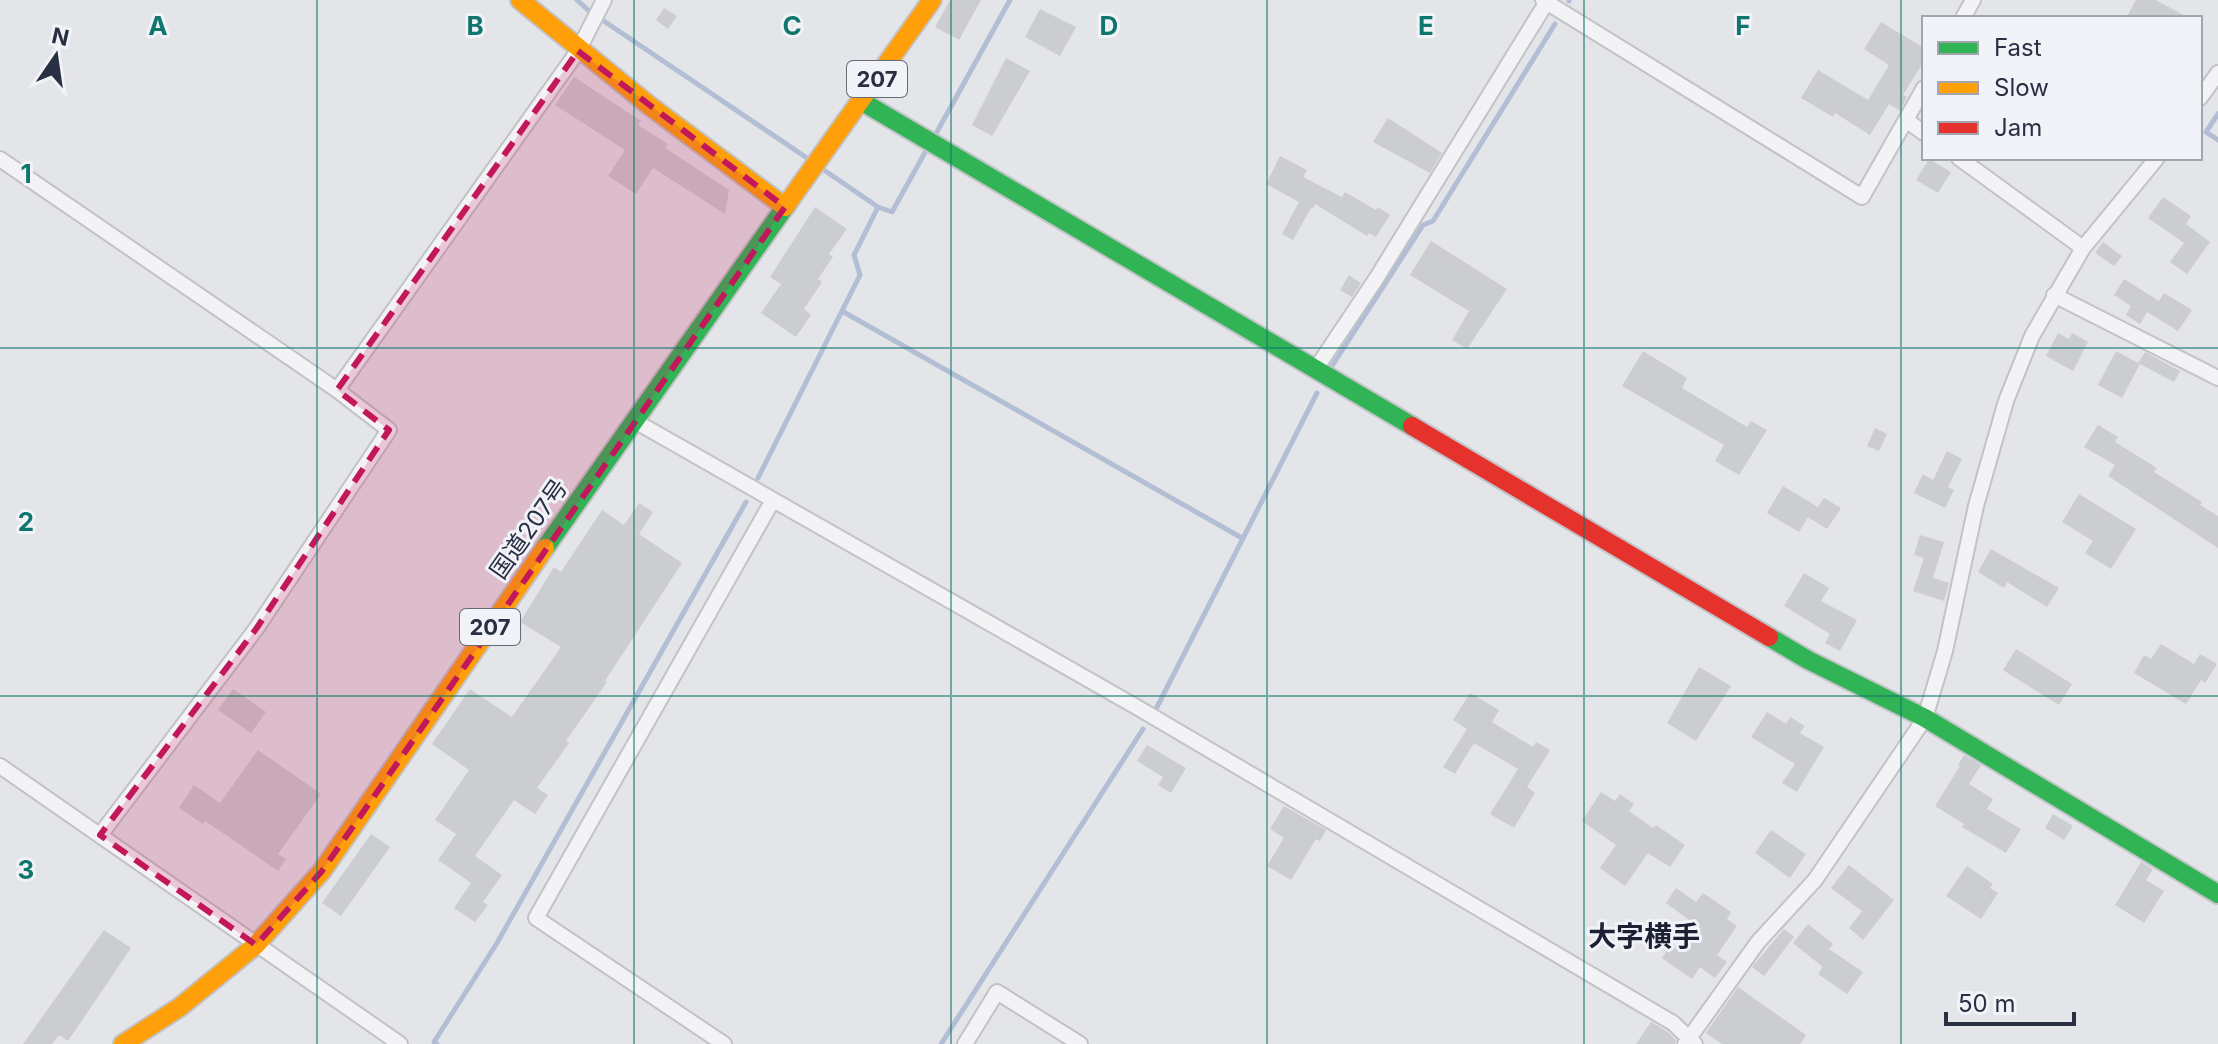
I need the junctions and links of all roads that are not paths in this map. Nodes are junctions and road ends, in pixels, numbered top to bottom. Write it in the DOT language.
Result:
graph roads {
  1 [pos="520,0"];
  2 [pos="932,0"];
  3 [pos="1546,1"];
  4 [pos="598,11"];
  5 [pos="578,51"];
  6 [pos="2218,73"];
  7 [pos="1922,92"];
  8 [pos="2202,95"];
  9 [pos="861,101"];
  10 [pos="1906,120"];
  11 [pos="1922,132"];
  12 [pos="0,159"];
  13 [pos="1962,160"];
  14 [pos="2155,160"];
  15 [pos="785,207"];
  16 [pos="2083,248"];
  17 [pos="2054,295"];
  18 [pos="1315,370"];
  19 [pos="2218,378"];
  20 [pos="337,390"];
  21 [pos="633,420"];
  22 [pos="773,500"];
  23 [pos="1925,718"];
  24 [pos="0,766"];
  25 [pos="100,835"];
  26 [pos="2218,894"];
  27 [pos="256,945"];
  28 [pos="1689,1042"];
  29 [pos="123,1044"];
  30 [pos="400,1044"];
  31 [pos="724,1044"];
  32 [pos="965,1044"];
  33 [pos="1080,1044"];
  1 -- 5 [label="main road"];
  2 -- 9 [label="main road, 国道207号 / 207"];
  3 -- 10 [label="street"];
  3 -- 18 [label="street"];
  4 -- 5 [label="street"];
  5 -- 15 [label="main road"];
  5 -- 20 [label="street"];
  6 -- 8 [label="street"];
  7 -- 10 [label="street"];
  9 -- 15 [label="main road, 国道207号 / 207"];
  9 -- 18 [label="main road"];
  10 -- 11 [label="street"];
  12 -- 20 [label="street"];
  13 -- 16 [label="street"];
  14 -- 16 [label="street"];
  15 -- 21 [label="main road, 国道207号 / 207"];
  16 -- 17 [label="street"];
  17 -- 19 [label="street"];
  17 -- 23 [label="street"];
  18 -- 23 [label="main road"];
  20 -- 25 [label="street"];
  21 -- 22 [label="street"];
  21 -- 27 [label="main road, 国道207号 / 207"];
  22 -- 28 [label="street"];
  22 -- 31 [label="street"];
  23 -- 26 [label="main road"];
  23 -- 28 [label="street"];
  24 -- 25 [label="street"];
  25 -- 27 [label="street"];
  27 -- 29 [label="main road, 国道207号 / 207"];
  27 -- 30 [label="street"];
  32 -- 33 [label="street"];
}
